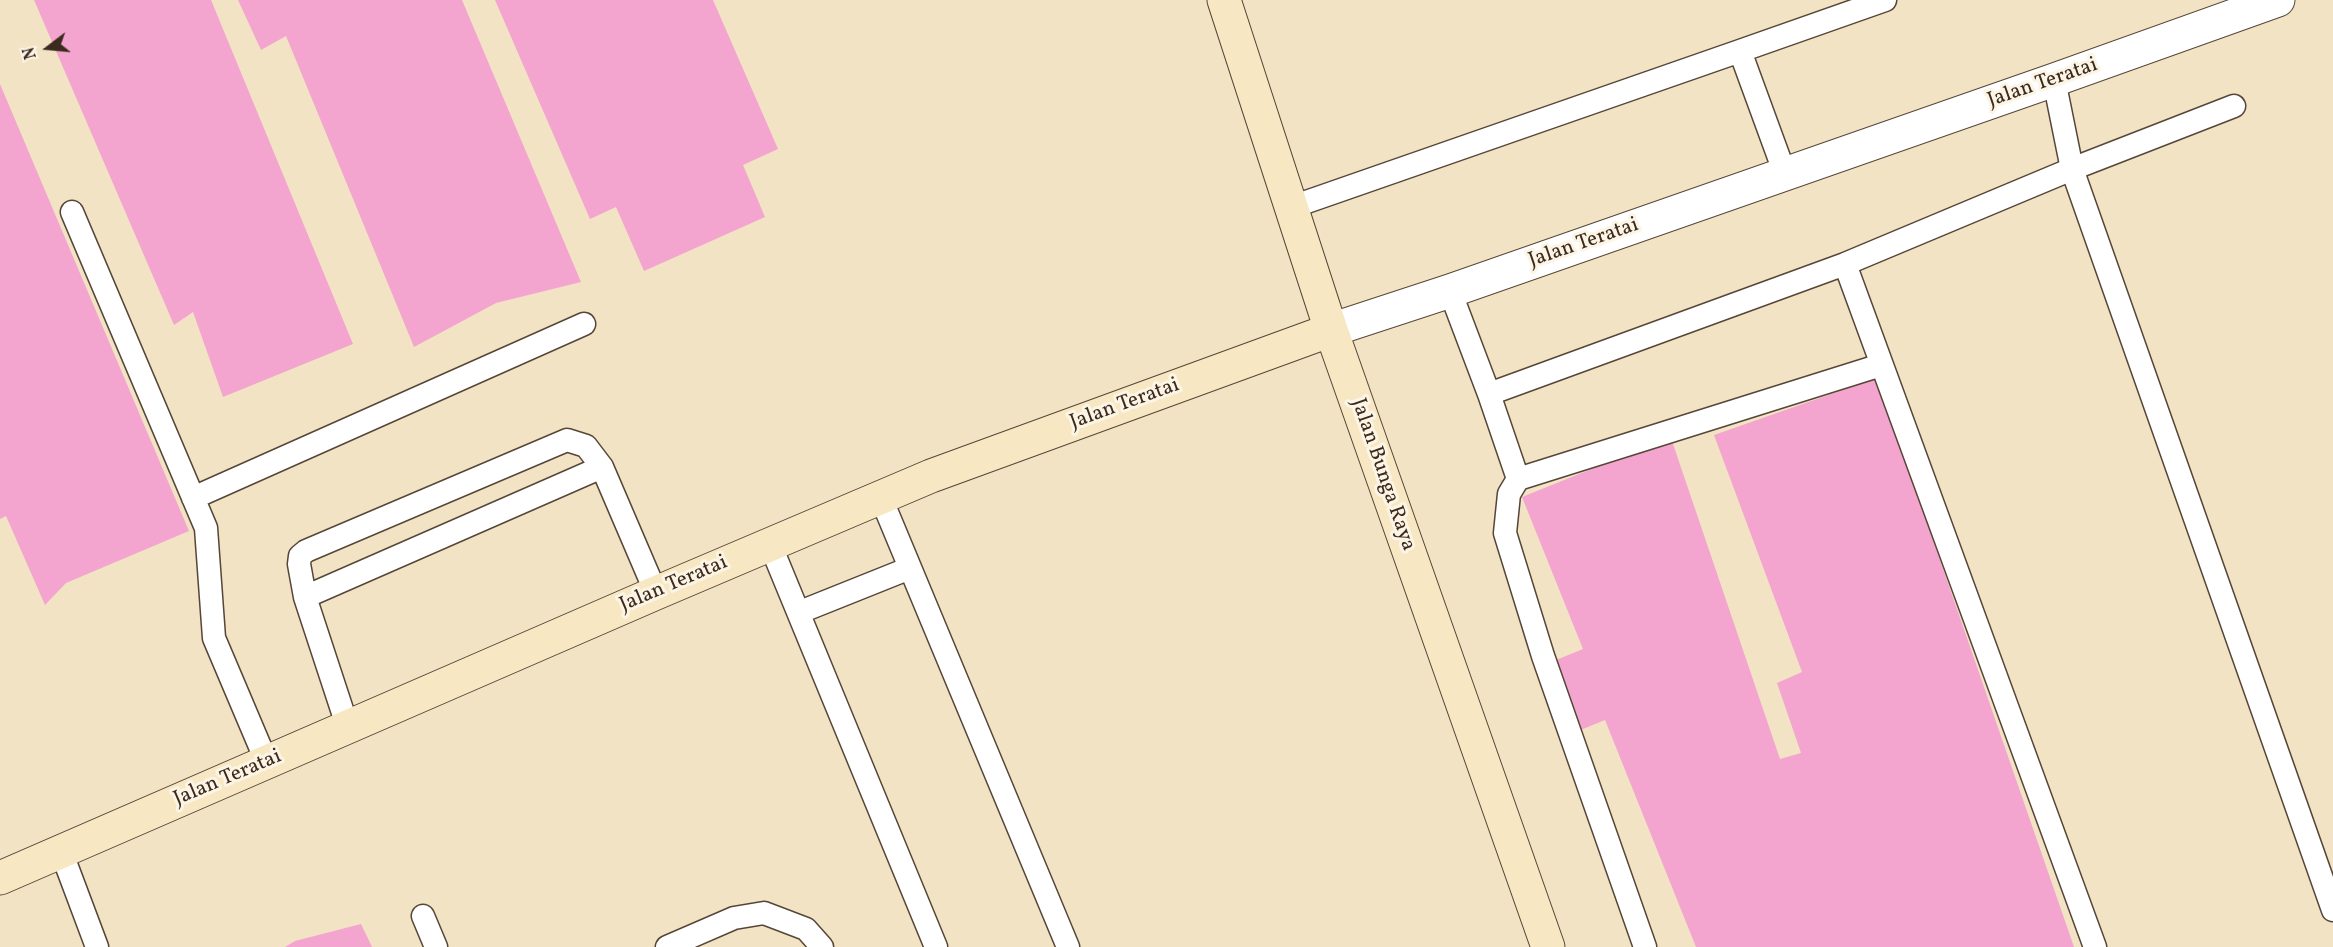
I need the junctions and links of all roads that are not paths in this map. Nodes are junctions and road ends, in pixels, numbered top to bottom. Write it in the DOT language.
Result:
graph roads {
  1 [pos="1224,0"];
  2 [pos="1885,0"];
  3 [pos="2278,0"];
  4 [pos="1740,51"];
  5 [pos="2054,80"];
  6 [pos="2234,106"];
  7 [pos="2072,168"];
  8 [pos="1785,174"];
  9 [pos="1292,207"];
  10 [pos="72,212"];
  11 [pos="1845,264"];
  12 [pos="1450,291"];
  13 [pos="584,324"];
  14 [pos="1331,330"];
  15 [pos="1881,365"];
  16 [pos="1489,394"];
  17 [pos="602,467"];
  18 [pos="1518,479"];
  19 [pos="193,498"];
  20 [pos="881,498"];
  21 [pos="771,544"];
  22 [pos="910,568"];
  23 [pos="656,593"];
  24 [pos="305,597"];
  25 [pos="800,612"];
  26 [pos="348,728"];
  27 [pos="267,762"];
  28 [pos="61,851"];
  29 [pos="0,878"];
  30 [pos="2333,910"];
  31 [pos="423,915"];
  32 [pos="97,947"];
  33 [pos="436,947"];
  34 [pos="667,947"];
  35 [pos="822,947"];
  36 [pos="936,947"];
  37 [pos="1068,947"];
  38 [pos="1548,947"];
  39 [pos="1645,947"];
  40 [pos="2096,947"];
  1 -- 9 [label="street, Jalan Bunga Raya"];
  2 -- 4 [label="lane"];
  3 -- 5 [label="street, Jalan Teratai"];
  4 -- 8 [label="lane"];
  4 -- 9 [label="lane"];
  5 -- 7 [label="lane"];
  5 -- 8 [label="street, Jalan Teratai"];
  6 -- 7 [label="lane"];
  7 -- 11 [label="lane"];
  7 -- 30 [label="lane"];
  8 -- 12 [label="street, Jalan Teratai"];
  9 -- 14 [label="street, Jalan Bunga Raya"];
  10 -- 19 [label="lane"];
  11 -- 15 [label="lane"];
  11 -- 16 [label="lane"];
  12 -- 14 [label="street, Jalan Teratai"];
  12 -- 16 [label="lane"];
  13 -- 19 [label="lane"];
  14 -- 20 [label="street, Jalan Teratai"];
  14 -- 38 [label="street, Jalan Bunga Raya"];
  15 -- 18 [label="lane"];
  15 -- 40 [label="lane"];
  16 -- 18 [label="lane"];
  17 -- 23 [label="lane"];
  17 -- 24 [label="lane"];
  17 -- 24 [label="lane"];
  18 -- 39 [label="lane"];
  19 -- 27 [label="lane"];
  20 -- 21 [label="street, Jalan Teratai"];
  20 -- 22 [label="lane"];
  21 -- 23 [label="street, Jalan Teratai"];
  21 -- 25 [label="lane"];
  22 -- 25 [label="lane"];
  22 -- 37 [label="lane"];
  23 -- 26 [label="street, Jalan Teratai"];
  24 -- 26 [label="lane"];
  25 -- 36 [label="lane"];
  26 -- 27 [label="street, Jalan Teratai"];
  27 -- 28 [label="street, Jalan Teratai"];
  28 -- 29 [label="street, Jalan Teratai"];
  28 -- 32 [label="lane"];
  31 -- 33 [label="lane"];
  34 -- 35 [label="lane"];
}
